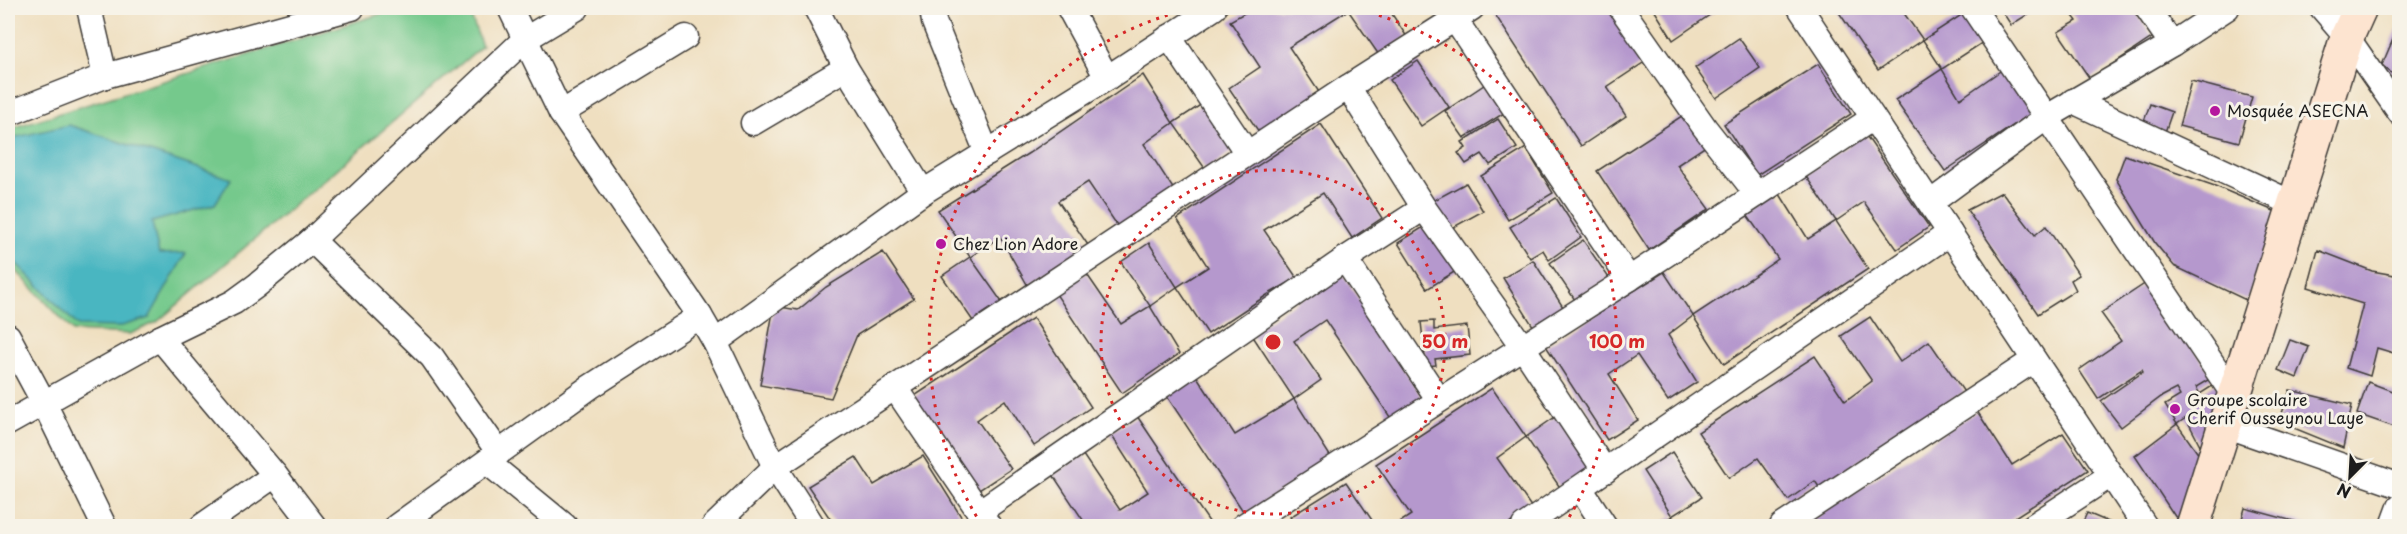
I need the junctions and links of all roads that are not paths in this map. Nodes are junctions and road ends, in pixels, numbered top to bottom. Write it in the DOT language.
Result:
graph roads {
  1 [pos="89,8"];
  2 [pos="352,8"];
  3 [pos="510,8"];
  4 [pos="577,8"];
  5 [pos="816,8"];
  6 [pos="932,8"];
  7 [pos="1069,8"];
  8 [pos="1214,8"];
  9 [pos="1621,8"];
  10 [pos="1800,8"];
  11 [pos="1973,8"];
  12 [pos="2147,8"];
  13 [pos="2227,8"];
  14 [pos="2322,8"];
  15 [pos="2360,8"];
  16 [pos="1463,13"];
  17 [pos="686,37"];
  18 [pos="1168,37"];
  19 [pos="2347,37"];
  20 [pos="524,40"];
  21 [pos="2172,44"];
  22 [pos="846,68"];
  23 [pos="105,76"];
  24 [pos="1107,78"];
  25 [pos="1348,87"];
  26 [pos="2073,102"];
  27 [pos="561,113"];
  28 [pos="2400,113"];
  29 [pos="8,114"];
  30 [pos="2047,117"];
  31 [pos="1873,118"];
  32 [pos="753,123"];
  33 [pos="987,153"];
  34 [pos="1247,153"];
  35 [pos="923,192"];
  36 [pos="1757,194"];
  37 [pos="1930,203"];
  38 [pos="2294,204"];
  39 [pos="1424,208"];
  40 [pos="1950,233"];
  41 [pos="312,240"];
  42 [pos="1345,259"];
  43 [pos="1629,279"];
  44 [pos="700,316"];
  45 [pos="8,336"];
  46 [pos="160,338"];
  47 [pos="715,342"];
  48 [pos="1522,346"];
  49 [pos="2034,360"];
  50 [pos="895,388"];
  51 [pos="1439,400"];
  52 [pos="44,403"];
  53 [pos="2230,411"];
  54 [pos="8,423"];
  55 [pos="493,457"];
  56 [pos="775,467"];
  57 [pos="1605,471"];
  58 [pos="275,475"];
  59 [pos="2111,475"];
  60 [pos="2400,486"];
  61 [pos="1580,488"];
  62 [pos="2400,507"];
  63 [pos="984,519"];
  64 [pos="104,526"];
  65 [pos="202,526"];
  66 [pos="314,526"];
  67 [pos="397,526"];
  68 [pos="565,526"];
  69 [pos="714,526"];
  70 [pos="813,526"];
  71 [pos="1243,526"];
  72 [pos="1524,526"];
  73 [pos="1605,526"];
  74 [pos="1782,526"];
  75 [pos="2033,526"];
  76 [pos="2145,526"];
  77 [pos="2193,526"];
  78 [pos="2393,526"];
  1 -- 23 [label="street"];
  2 -- 23 [label="street"];
  3 -- 20 [label="street"];
  4 -- 20 [label="street"];
  5 -- 22 [label="street"];
  6 -- 33 [label="street"];
  7 -- 24 [label="street"];
  8 -- 18 [label="street"];
  9 -- 36 [label="street"];
  10 -- 31 [label="street"];
  11 -- 30 [label="street"];
  12 -- 21 [label="street"];
  13 -- 21 [label="street"];
  14 -- 19 [label="street"];
  15 -- 19 [label="main road"];
  16 -- 25 [label="street"];
  16 -- 43 [label="street"];
  17 -- 27 [label="street"];
  18 -- 24 [label="street"];
  18 -- 34 [label="street"];
  19 -- 28 [label="street"];
  19 -- 38 [label="main road"];
  20 -- 27 [label="street"];
  20 -- 41 [label="street"];
  21 -- 26 [label="street"];
  22 -- 32 [label="street"];
  22 -- 35 [label="street"];
  23 -- 29 [label="street"];
  24 -- 33 [label="street"];
  25 -- 34 [label="street"];
  25 -- 39 [label="street"];
  26 -- 30 [label="street"];
  26 -- 38 [label="street"];
  27 -- 44 [label="street"];
  30 -- 37 [label="street"];
  30 -- 53 [label="street"];
  31 -- 36 [label="street"];
  31 -- 37 [label="street"];
  33 -- 35 [label="street"];
  34 -- 50 [label="street"];
  35 -- 47 [label="street"];
  36 -- 43 [label="street"];
  37 -- 40 [label="street"];
  38 -- 53 [label="main road"];
  39 -- 42 [label="street"];
  39 -- 48 [label="street"];
  40 -- 49 [label="street"];
  40 -- 57 [label="street"];
  41 -- 46 [label="street"];
  41 -- 55 [label="street"];
  42 -- 51 [label="street"];
  42 -- 63 [label="street"];
  43 -- 48 [label="street"];
  44 -- 47 [label="street"];
  44 -- 55 [label="street"];
  45 -- 52 [label="street"];
  46 -- 52 [label="street"];
  46 -- 58 [label="street"];
  47 -- 56 [label="street"];
  48 -- 51 [label="street"];
  48 -- 57 [label="street"];
  49 -- 59 [label="street"];
  49 -- 74 [label="street"];
  50 -- 56 [label="street"];
  50 -- 63 [label="street"];
  51 -- 71 [label="street"];
  52 -- 54 [label="street"];
  52 -- 64 [label="street"];
  53 -- 60 [label="street"];
  53 -- 77 [label="main road"];
  55 -- 67 [label="street"];
  55 -- 68 [label="street"];
  56 -- 69 [label="street"];
  56 -- 70 [label="street"];
  57 -- 61 [label="street"];
  58 -- 65 [label="street"];
  58 -- 66 [label="street"];
  59 -- 75 [label="street"];
  59 -- 76 [label="street"];
  61 -- 72 [label="street"];
  61 -- 73 [label="street"];
  62 -- 78 [label="street"];
}
